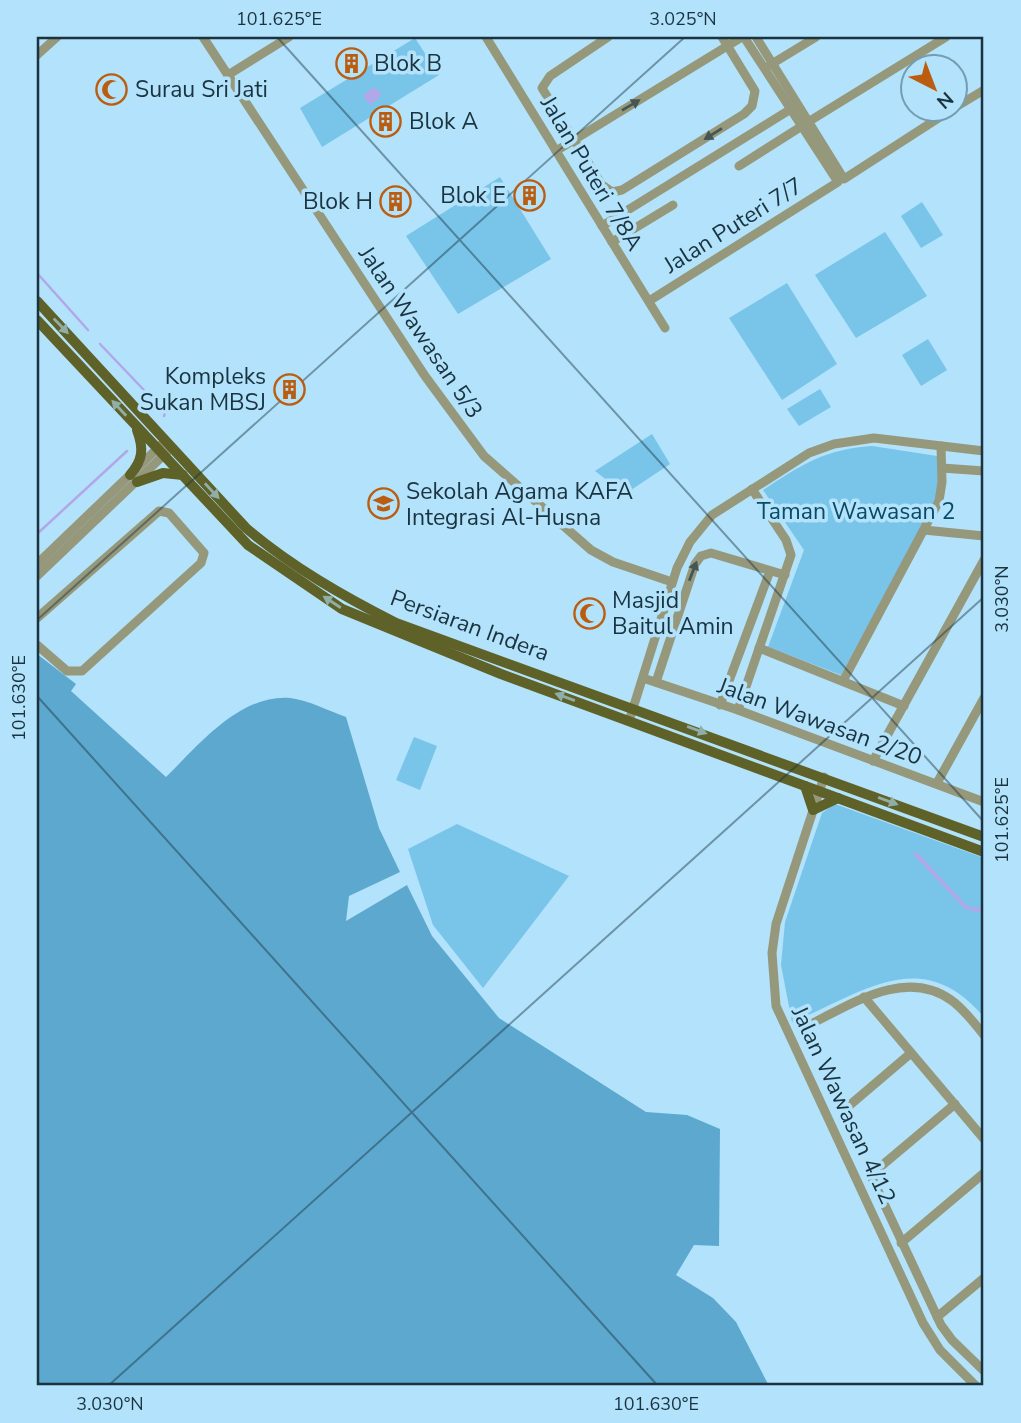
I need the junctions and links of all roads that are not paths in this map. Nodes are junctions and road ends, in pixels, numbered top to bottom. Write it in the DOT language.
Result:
graph roads {
  1 [pos="57,37"];
  2 [pos="203,37"];
  3 [pos="289,37"];
  4 [pos="486,37"];
  5 [pos="608,37"];
  6 [pos="722,37"];
  7 [pos="743,37"];
  8 [pos="756,37"];
  9 [pos="816,37"];
  10 [pos="946,37"];
  11 [pos="727,46"];
  12 [pos="37,55"];
  13 [pos="769,66"];
  14 [pos="228,75"];
  15 [pos="984,90"];
  16 [pos="968,100"];
  17 [pos="792,110"];
  18 [pos="932,122"];
  19 [pos="806,124"];
  20 [pos="573,141"];
  21 [pos="556,151"];
  22 [pos="739,166"];
  23 [pos="841,180"];
  24 [pos="673,205"];
  25 [pos="602,226"];
  26 [pos="612,242"];
  27 [pos="37,301"];
  28 [pos="649,302"];
  29 [pos="37,320"];
  30 [pos="665,328"];
  31 [pos="136,427"];
  32 [pos="941,446"];
  33 [pos="165,448"];
  34 [pos="984,451"];
  35 [pos="942,468"];
  36 [pos="984,471"];
  37 [pos="183,475"];
  38 [pos="134,478"];
  39 [pos="752,489"];
  40 [pos="924,530"];
  41 [pos="984,536"];
  42 [pos="984,560"];
  43 [pos="37,564"];
  44 [pos="770,571"];
  45 [pos="785,575"];
  46 [pos="37,576"];
  47 [pos="672,582"];
  48 [pos="37,618"];
  49 [pos="37,645"];
  50 [pos="759,648"];
  51 [pos="643,678"];
  52 [pos="844,681"];
  53 [pos="656,682"];
  54 [pos="984,698"];
  55 [pos="720,705"];
  56 [pos="904,706"];
  57 [pos="633,707"];
  58 [pos="738,710"];
  59 [pos="629,721"];
  60 [pos="873,761"];
  61 [pos="824,777"];
  62 [pos="937,783"];
  63 [pos="806,786"];
  64 [pos="819,791"];
  65 [pos="838,798"];
  66 [pos="984,802"];
  67 [pos="813,810"];
  68 [pos="984,837"];
  69 [pos="984,852"];
  70 [pos="864,997"];
  71 [pos="813,1023"];
  72 [pos="984,1035"];
  73 [pos="911,1053"];
  74 [pos="955,1104"];
  75 [pos="844,1110"];
  76 [pos="984,1139"];
  77 [pos="984,1173"];
  78 [pos="901,1243"];
  79 [pos="984,1278"];
  80 [pos="937,1317"];
  81 [pos="984,1371"];
  82 [pos="976,1386"];
  1 -- 12 [label="street"];
  2 -- 14 [label="street, Jalan Wawasan 5/3"];
  3 -- 14 [label="street"];
  4 -- 21 [label="street, Jalan Puteri 7/8A"];
  5 -- 20 [label="street"];
  6 -- 11 [label="street"];
  7 -- 11 [label="street"];
  7 -- 13 [label="street"];
  8 -- 13 [label="street"];
  9 -- 13 [label="street"];
  10 -- 19 [label="street"];
  20 -- 11 [label="street, one-way"];
  11 -- 20 [label="street, one-way"];
  13 -- 17 [label="street"];
  13 -- 19 [label="street"];
  14 -- 47 [label="street, Jalan Wawasan 5/3"];
  15 -- 16 [label="street, Jalan Puteri 7/7"];
  17 -- 19 [label="street"];
  17 -- 25 [label="street"];
  18 -- 23 [label="street, Jalan Puteri 7/7"];
  19 -- 22 [label="street"];
  19 -- 23 [label="street"];
  20 -- 21 [label="street"];
  21 -- 25 [label="street, Jalan Puteri 7/8A"];
  23 -- 28 [label="street, Jalan Puteri 7/7"];
  24 -- 26 [label="street"];
  25 -- 26 [label="street, Jalan Puteri 7/8A"];
  26 -- 28 [label="street, Jalan Puteri 7/8A"];
  27 -- 33 [label="main road, Persiaran Indera, one-way"];
  28 -- 30 [label="street, Jalan Puteri 7/8A"];
  31 -- 29 [label="main road, Persiaran Indera, one-way"];
  31 -- 33 [label="main road, Persiaran Indera"];
  31 -- 38 [label="main road"];
  32 -- 34 [label="street"];
  32 -- 35 [label="street"];
  32 -- 39 [label="street"];
  33 -- 37 [label="main road, Persiaran Indera"];
  33 -- 38 [label="street"];
  33 -- 57 [label="main road, Persiaran Indera, one-way"];
  35 -- 36 [label="street"];
  35 -- 40 [label="street"];
  37 -- 38 [label="main road"];
  59 -- 37 [label="main road, Persiaran Indera, one-way"];
  38 -- 43 [label="street"];
  38 -- 46 [label="street"];
  39 -- 45 [label="street"];
  39 -- 47 [label="street"];
  40 -- 41 [label="street"];
  40 -- 52 [label="street"];
  42 -- 56 [label="street"];
  44 -- 45 [label="street"];
  53 -- 44 [label="street, one-way"];
  44 -- 55 [label="street"];
  45 -- 50 [label="street"];
  47 -- 51 [label="street"];
  48 -- 49 [label="street"];
  50 -- 52 [label="street"];
  50 -- 58 [label="street"];
  51 -- 53 [label="street, Jalan Wawasan 2/20"];
  51 -- 57 [label="street"];
  52 -- 56 [label="street"];
  53 -- 55 [label="street, Jalan Wawasan 2/20"];
  54 -- 62 [label="street"];
  55 -- 58 [label="street, Jalan Wawasan 2/20"];
  56 -- 60 [label="street"];
  57 -- 59 [label="street"];
  57 -- 61 [label="main road, Persiaran Indera, one-way"];
  58 -- 60 [label="street, Jalan Wawasan 2/20"];
  59 -- 63 [label="main road, Persiaran Indera"];
  60 -- 62 [label="street, Jalan Wawasan 2/20"];
  61 -- 64 [label="street, Jalan Wawasan 4/12"];
  61 -- 68 [label="main road, Persiaran Indera, one-way"];
  62 -- 66 [label="street, Jalan Wawasan 2/20"];
  63 -- 64 [label="main road, Persiaran Indera"];
  63 -- 67 [label="main road"];
  64 -- 65 [label="main road, Persiaran Indera"];
  64 -- 67 [label="street, Jalan Wawasan 4/12"];
  65 -- 67 [label="main road"];
  65 -- 69 [label="main road, Persiaran Indera"];
  67 -- 82 [label="street, Jalan Wawasan 4/12"];
  70 -- 71 [label="street"];
  70 -- 72 [label="street"];
  70 -- 73 [label="street"];
  73 -- 74 [label="street"];
  73 -- 75 [label="street"];
  74 -- 76 [label="street"];
  74 -- 78 [label="street"];
  77 -- 78 [label="street"];
  78 -- 80 [label="street"];
  79 -- 80 [label="street"];
  80 -- 81 [label="street"];
}
